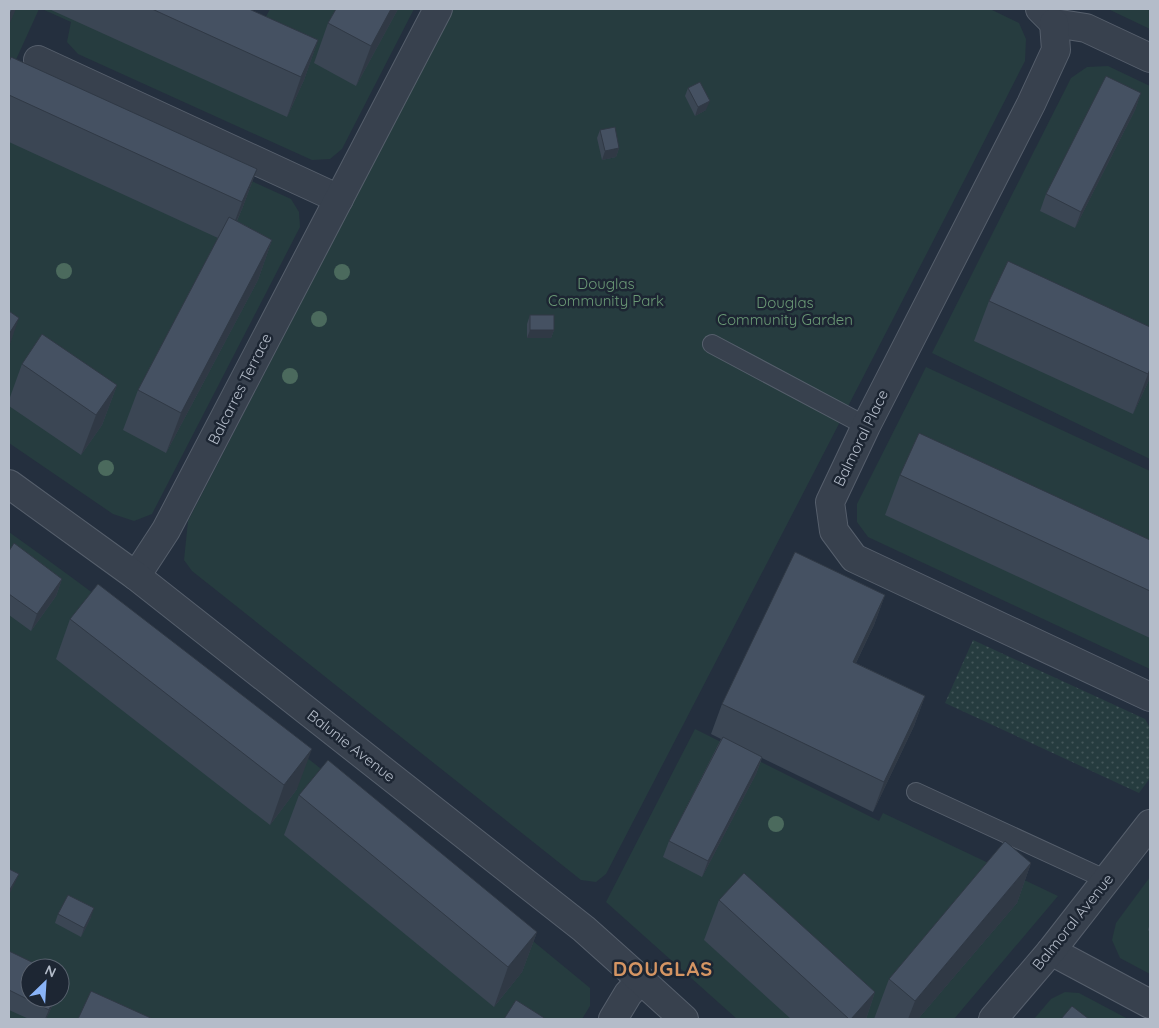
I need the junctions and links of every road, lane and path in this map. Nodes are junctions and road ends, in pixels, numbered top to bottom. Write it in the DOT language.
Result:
graph roads {
  1 [pos="438,9"];
  2 [pos="1047,16"];
  3 [pos="1150,58"];
  4 [pos="38,60"];
  5 [pos="339,198"];
  6 [pos="712,344"];
  7 [pos="866,426"];
  8 [pos="9,484"];
  9 [pos="136,576"];
  10 [pos="1150,697"];
  11 [pos="916,792"];
  12 [pos="1150,824"];
  13 [pos="1107,880"];
  14 [pos="1051,951"];
  15 [pos="641,980"];
  16 [pos="1150,1004"];
  17 [pos="613,1019"];
  18 [pos="684,1019"];
  19 [pos="993,1019"];
  1 -- 5 [label="street, Balcarres Terrace"];
  2 -- 3 [label="street"];
  2 -- 7 [label="street, Balmoral Place"];
  4 -- 5 [label="street"];
  5 -- 9 [label="street, Balcarres Terrace"];
  6 -- 7 [label="lane"];
  7 -- 10 [label="street, Balmoral Place"];
  8 -- 9 [label="street, Balunie Avenue"];
  9 -- 15 [label="street, Balunie Avenue"];
  11 -- 13 [label="lane"];
  12 -- 13 [label="street, Balmoral Avenue"];
  13 -- 14 [label="street, Balmoral Avenue"];
  14 -- 16 [label="street"];
  14 -- 19 [label="street, Balmoral Avenue"];
  15 -- 17 [label="street"];
  15 -- 18 [label="street, Balunie Avenue"];
}
